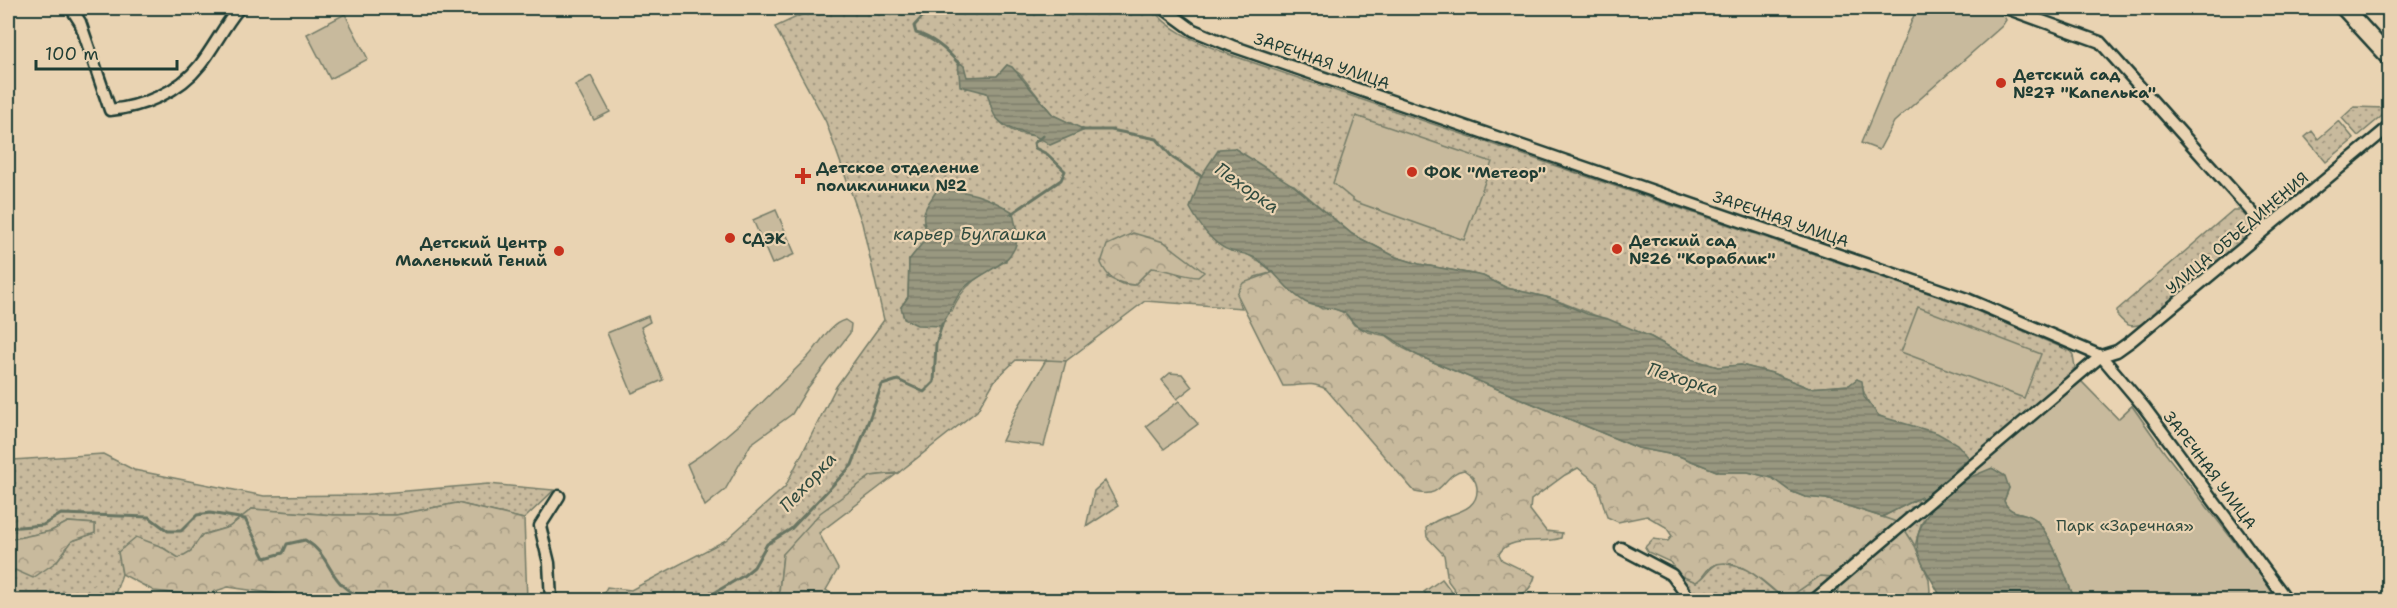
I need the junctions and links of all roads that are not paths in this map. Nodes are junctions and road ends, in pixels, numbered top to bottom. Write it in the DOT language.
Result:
graph roads {
  1 [pos="71,8"];
  2 [pos="239,8"];
  3 [pos="1163,8"];
  4 [pos="2006,8"];
  5 [pos="2344,8"];
  6 [pos="2390,58"];
  7 [pos="2390,126"];
  8 [pos="2266,228"];
  9 [pos="2101,356"];
  10 [pos="559,496"];
  11 [pos="1621,548"];
  12 [pos="551,596"];
  13 [pos="1690,600"];
  14 [pos="1814,600"];
  15 [pos="2287,600"];
  1 -- 2 [label="street"];
  3 -- 9 [label="street, ЗАРЕЧНАЯ УЛИЦА"];
  4 -- 8 [label="street"];
  5 -- 6 [label="main road"];
  7 -- 8 [label="street, УЛИЦА ОБЪЕДИНЕНИЯ"];
  8 -- 9 [label="street, УЛИЦА ОБЪЕДИНЕНИЯ"];
  9 -- 14 [label="street, УЛИЦА ОБЪЕДИНЕНИЯ"];
  9 -- 15 [label="street, ЗАРЕЧНАЯ УЛИЦА"];
  10 -- 12 [label="street"];
  11 -- 13 [label="street"];
}
